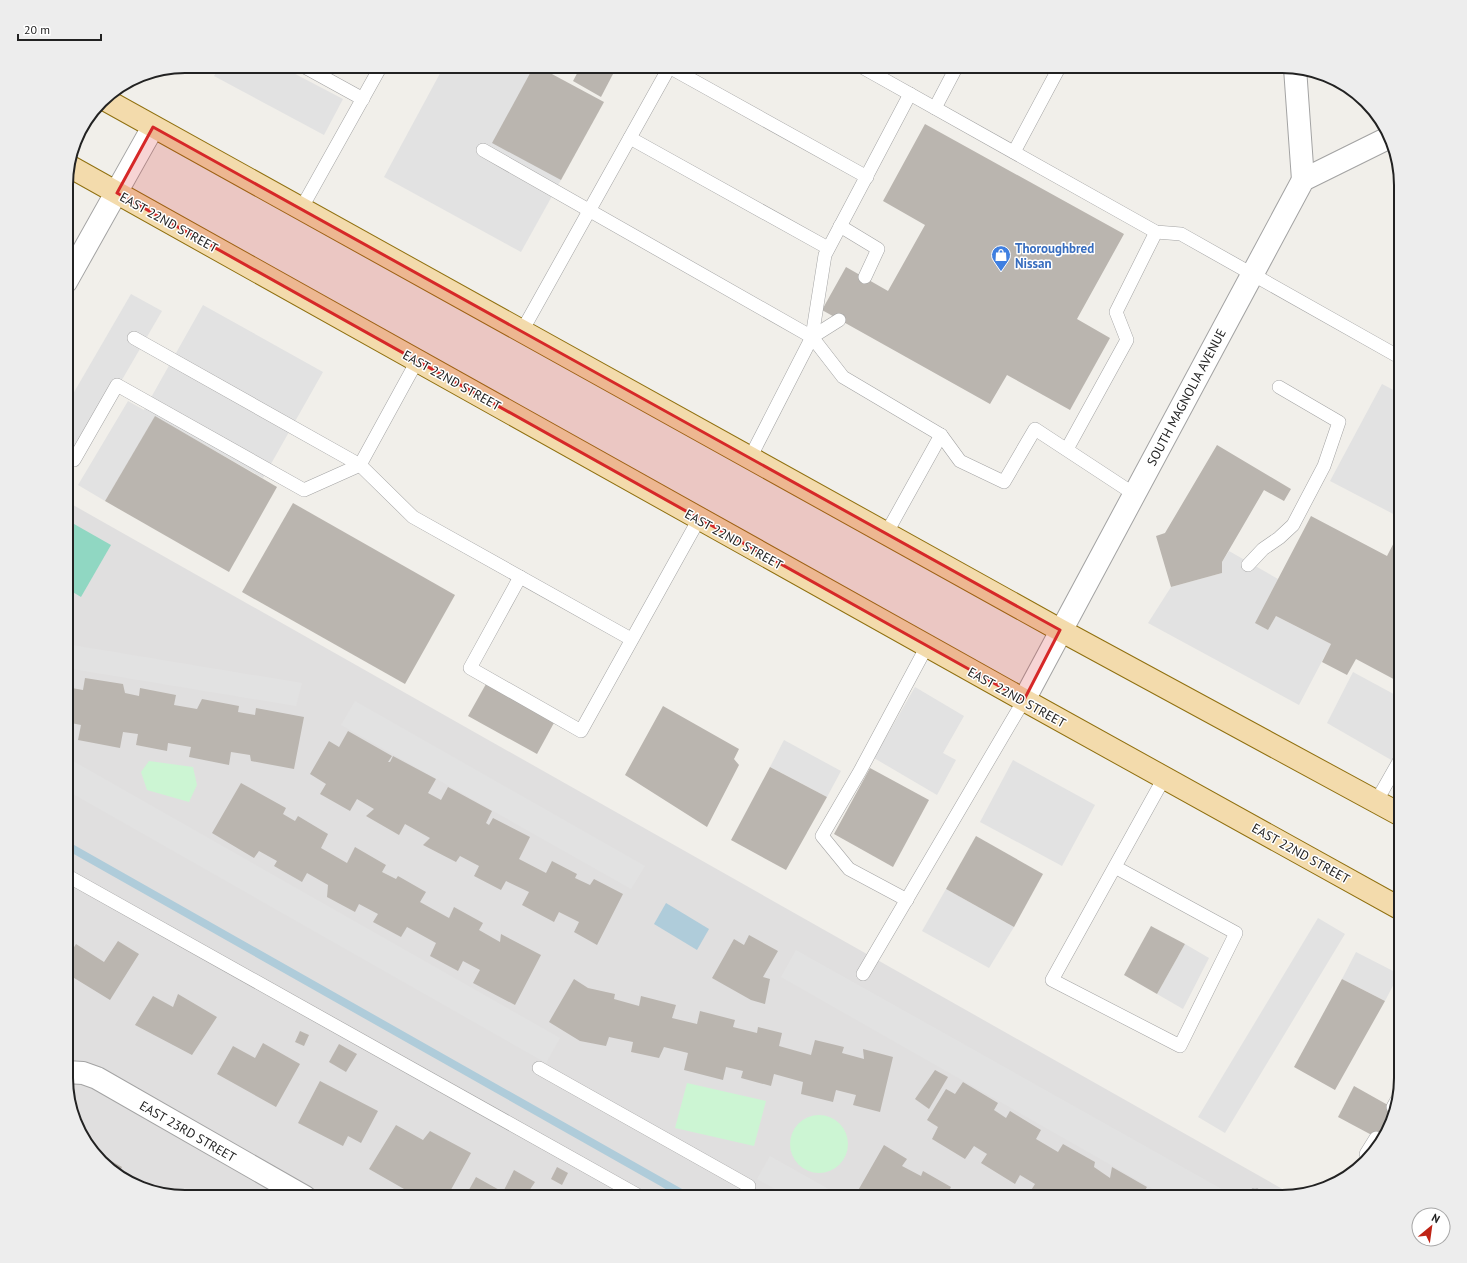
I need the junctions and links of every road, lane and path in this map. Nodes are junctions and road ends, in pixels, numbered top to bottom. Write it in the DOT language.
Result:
graph roads {
  1 [pos="316,73"];
  2 [pos="377,73"];
  3 [pos="666,73"];
  4 [pos="682,73"];
  5 [pos="872,73"];
  6 [pos="953,73"];
  7 [pos="1056,73"];
  8 [pos="1295,74"];
  9 [pos="910,94"];
  10 [pos="363,99"];
  11 [pos="110,102"];
  12 [pos="935,108"];
  13 [pos="153,127"];
  14 [pos="630,138"];
  15 [pos="1384,140"];
  16 [pos="483,150"];
  17 [pos="1014,152"];
  18 [pos="74,169"];
  19 [pos="867,177"];
  20 [pos="1303,180"];
  21 [pos="117,193"];
  22 [pos="301,209"];
  23 [pos="590,210"];
  24 [pos="840,226"];
  25 [pos="1156,232"];
  26 [pos="828,248"];
  27 [pos="73,270"];
  28 [pos="1252,273"];
  29 [pos="865,278"];
  30 [pos="839,320"];
  31 [pos="522,331"];
  32 [pos="812,337"];
  33 [pos="134,338"];
  34 [pos="1394,354"];
  35 [pos="417,361"];
  36 [pos="1279,387"];
  37 [pos="941,435"];
  38 [pos="1067,449"];
  39 [pos="750,458"];
  40 [pos="73,460"];
  41 [pos="360,465"];
  42 [pos="1134,494"];
  43 [pos="699,519"];
  44 [pos="886,534"];
  45 [pos="1248,565"];
  46 [pos="520,578"];
  47 [pos="1060,630"];
  48 [pos="631,639"];
  49 [pos="927,646"];
  50 [pos="1024,700"];
  51 [pos="1394,770"];
  52 [pos="1164,778"];
  53 [pos="1376,802"];
  54 [pos="1394,811"];
  55 [pos="1115,867"];
  56 [pos="73,879"];
  57 [pos="907,900"];
  58 [pos="1394,905"];
  59 [pos="863,974"];
  60 [pos="540,1068"];
  61 [pos="73,1072"];
  62 [pos="1376,1138"];
  63 [pos="1371,1146"];
  64 [pos="749,1186"];
  65 [pos="293,1190"];
  66 [pos="628,1190"];
  1 -- 10 [label="lane"];
  2 -- 10 [label="lane"];
  3 -- 14 [label="lane"];
  4 -- 19 [label="lane"];
  5 -- 9 [label="lane"];
  6 -- 12 [label="lane"];
  7 -- 17 [label="lane"];
  8 -- 20 [label="street"];
  9 -- 12 [label="lane"];
  9 -- 19 [label="lane"];
  10 -- 22 [label="lane"];
  11 -- 13 [label="main road"];
  12 -- 17 [label="lane"];
  13 -- 21 [label="street"];
  13 -- 22 [label="main road"];
  14 -- 23 [label="lane"];
  14 -- 26 [label="lane"];
  15 -- 20 [label="street"];
  16 -- 23 [label="lane"];
  17 -- 25 [label="lane"];
  18 -- 21 [label="main road, EAST 22ND STREET"];
  19 -- 24 [label="lane"];
  20 -- 28 [label="street, SOUTH MAGNOLIA AVENUE"];
  21 -- 27 [label="street"];
  21 -- 35 [label="main road, EAST 22ND STREET"];
  22 -- 31 [label="main road"];
  23 -- 31 [label="lane"];
  23 -- 32 [label="lane"];
  24 -- 26 [label="lane"];
  24 -- 29 [label="lane"];
  25 -- 28 [label="lane"];
  25 -- 38 [label="lane"];
  26 -- 32 [label="lane"];
  28 -- 34 [label="lane"];
  28 -- 42 [label="street, SOUTH MAGNOLIA AVENUE"];
  30 -- 32 [label="lane"];
  31 -- 39 [label="main road"];
  32 -- 37 [label="lane"];
  32 -- 39 [label="lane"];
  33 -- 41 [label="lane"];
  35 -- 41 [label="lane"];
  35 -- 43 [label="main road, EAST 22ND STREET"];
  36 -- 45 [label="lane"];
  37 -- 38 [label="lane"];
  37 -- 44 [label="lane"];
  38 -- 42 [label="lane"];
  39 -- 44 [label="main road"];
  40 -- 41 [label="lane"];
  41 -- 46 [label="lane"];
  42 -- 47 [label="street, SOUTH MAGNOLIA AVENUE"];
  43 -- 48 [label="lane"];
  43 -- 49 [label="main road, EAST 22ND STREET"];
  44 -- 47 [label="main road"];
  46 -- 48 [label="lane"];
  46 -- 48 [label="lane"];
  47 -- 50 [label="street, SOUTH MAGNOLIA AVENUE"];
  47 -- 53 [label="main road"];
  49 -- 50 [label="main road, EAST 22ND STREET"];
  49 -- 57 [label="lane"];
  50 -- 52 [label="main road, EAST 22ND STREET"];
  50 -- 57 [label="lane"];
  51 -- 53 [label="lane"];
  52 -- 55 [label="lane"];
  52 -- 58 [label="main road, EAST 22ND STREET"];
  53 -- 54 [label="main road"];
  55 -- 55 [label="lane"];
  56 -- 66 [label="lane"];
  57 -- 59 [label="lane"];
  60 -- 64 [label="lane"];
  61 -- 65 [label="street, EAST 23RD STREET"];
  62 -- 63 [label="lane"];
}
